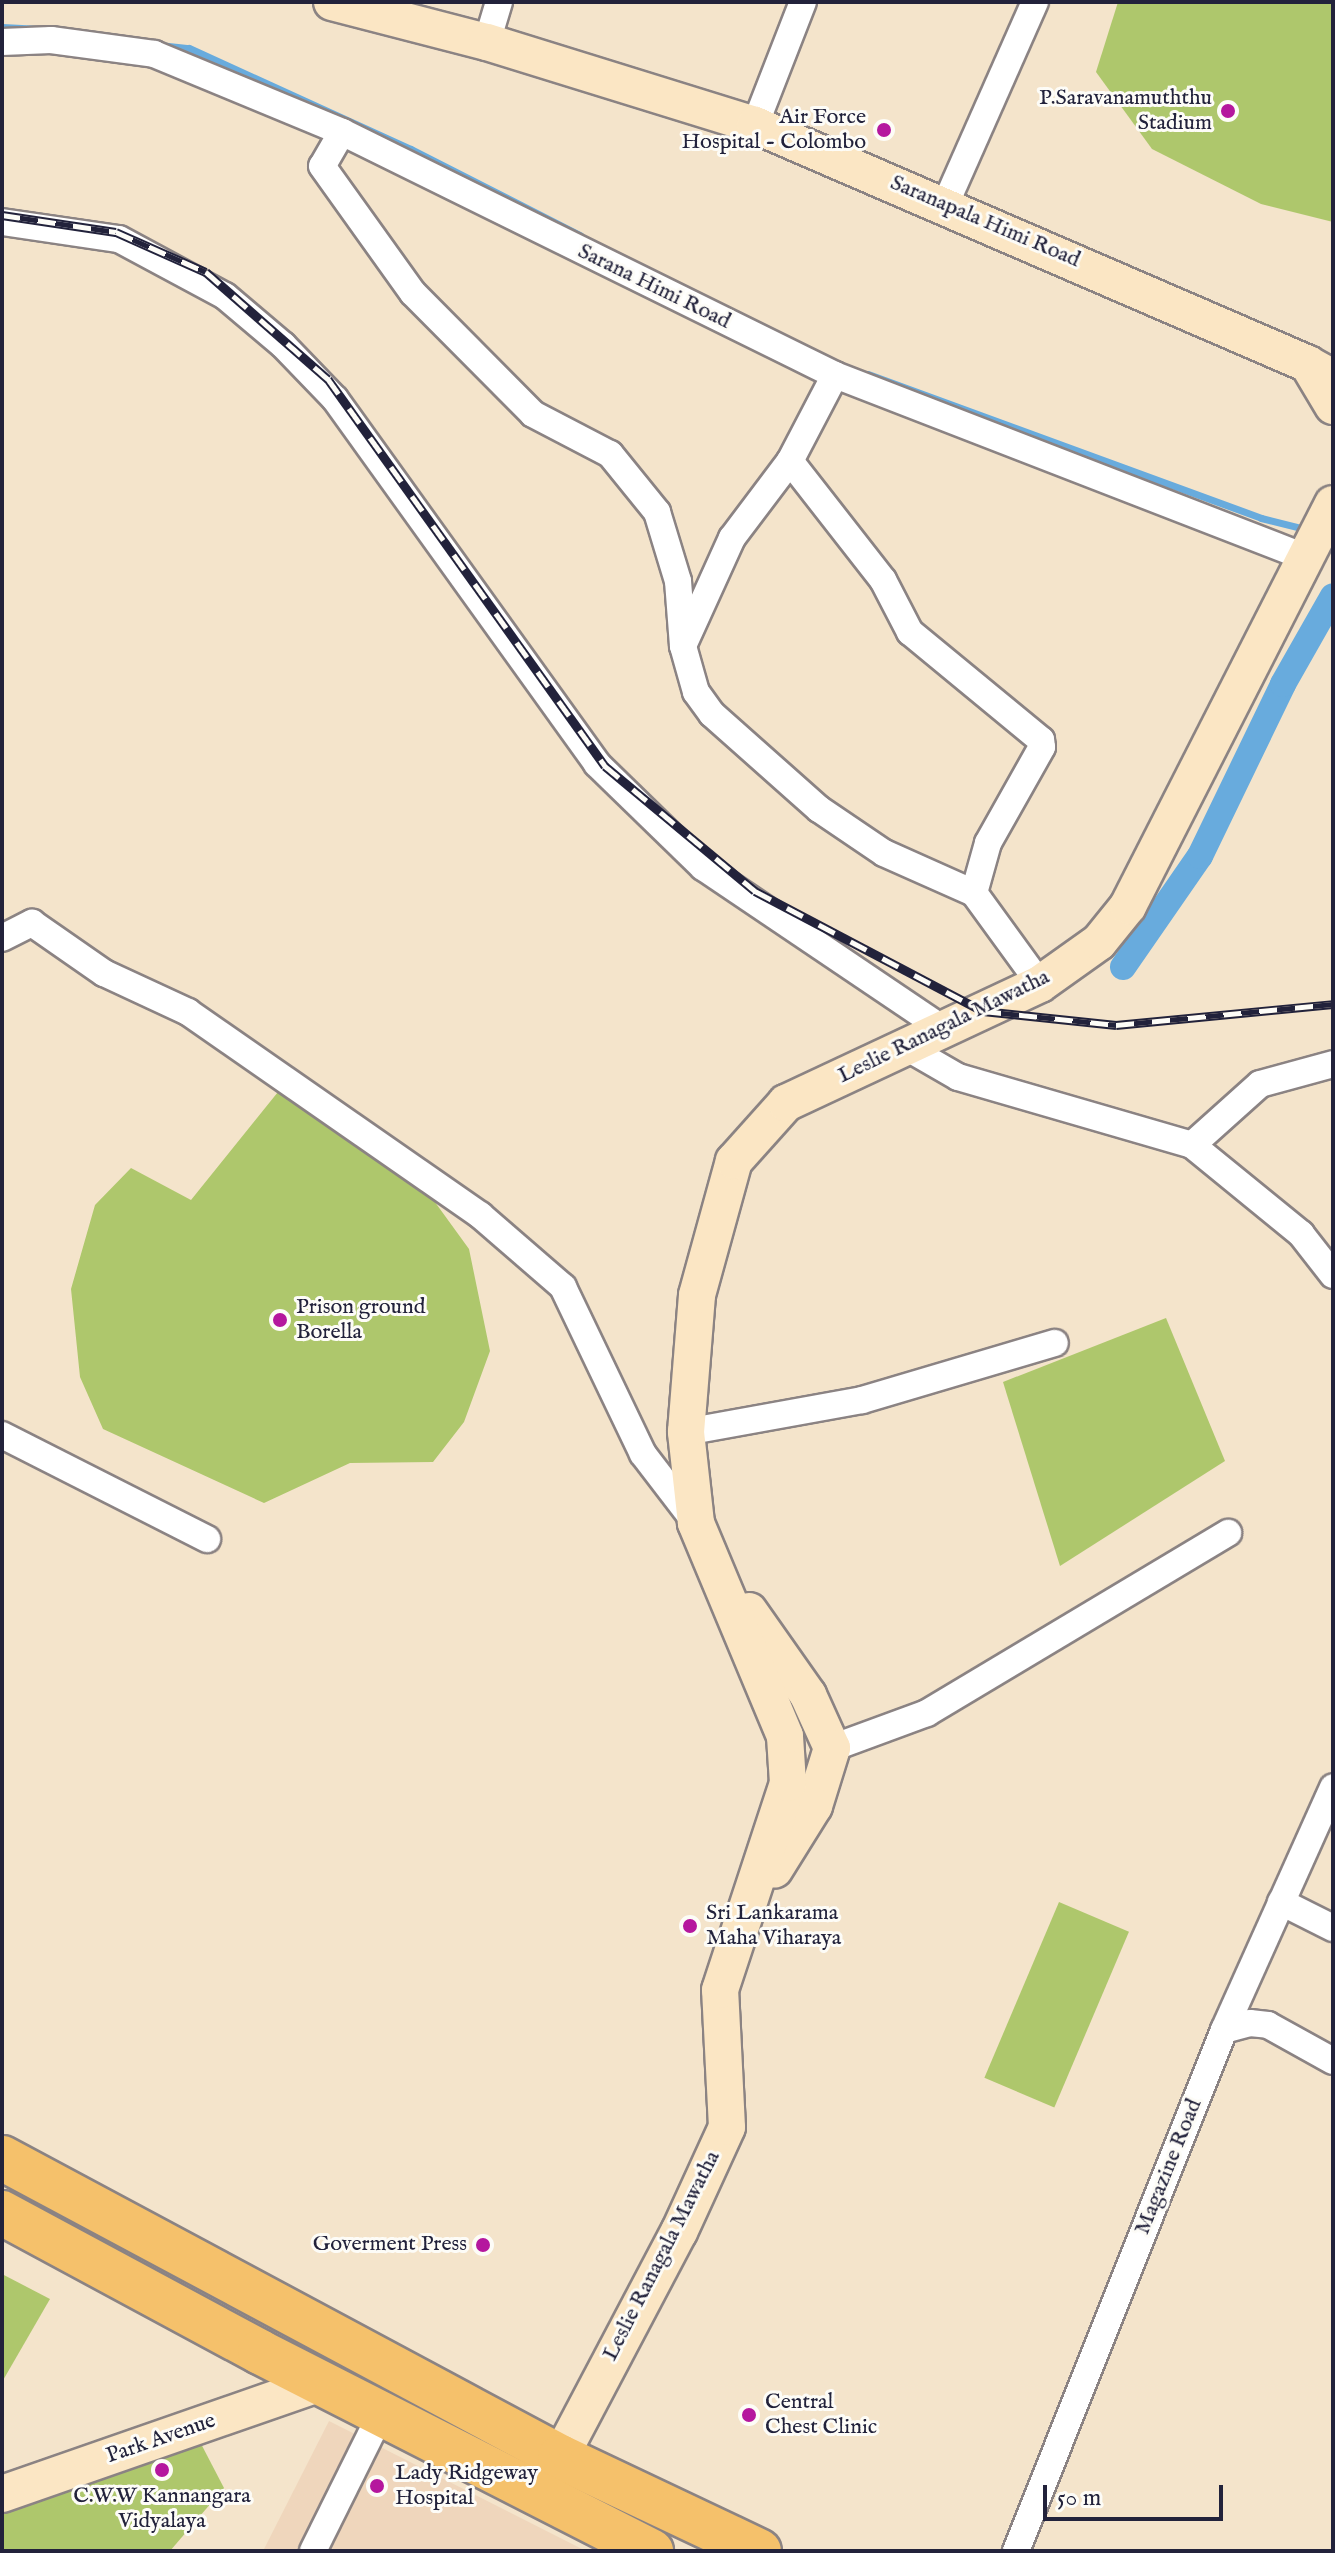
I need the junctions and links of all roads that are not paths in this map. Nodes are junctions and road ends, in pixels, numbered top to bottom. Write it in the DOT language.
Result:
graph roads {
  1 [pos="332,2"];
  2 [pos="499,2"];
  3 [pos="1035,2"];
  4 [pos="794,4"];
  5 [pos="2,42"];
  6 [pos="487,42"];
  7 [pos="755,125"];
  8 [pos="342,132"];
  9 [pos="945,205"];
  10 [pos="2,222"];
  11 [pos="1321,371"];
  12 [pos="835,375"];
  13 [pos="1333,406"];
  14 [pos="790,461"];
  15 [pos="1318,532"];
  16 [pos="683,646"];
  17 [pos="974,893"];
  18 [pos="2,938"];
  19 [pos="1040,984"];
  20 [pos="943,1029"];
  21 [pos="906,1047"];
  22 [pos="1333,1064"];
  23 [pos="1192,1145"];
  24 [pos="1333,1275"];
  25 [pos="1055,1343"];
  26 [pos="686,1432"];
  27 [pos="2,1435"];
  28 [pos="696,1523"];
  29 [pos="1228,1533"];
  30 [pos="207,1539"];
  31 [pos="716,1572"];
  32 [pos="832,1748"];
  33 [pos="1333,1787"];
  34 [pos="1281,1902"];
  35 [pos="748,1912"];
  36 [pos="1333,1928"];
  37 [pos="1224,2030"];
  38 [pos="1333,2061"];
  39 [pos="2,2158"];
  40 [pos="2,2213"];
  41 [pos="320,2383"];
  42 [pos="381,2414"];
  43 [pos="560,2457"];
  44 [pos="2,2494"];
  45 [pos="540,2495"];
  46 [pos="313,2551"];
  47 [pos="651,2551"];
  48 [pos="759,2551"];
  49 [pos="1016,2551"];
  1 -- 6 [label="street, Saranapala Himi Road"];
  2 -- 6 [label="street"];
  3 -- 9 [label="street"];
  4 -- 7 [label="street"];
  5 -- 8 [label="street, Sarana Himi Road"];
  6 -- 7 [label="street, Saranapala Himi Road"];
  7 -- 9 [label="street, Saranapala Himi Road"];
  8 -- 12 [label="street, Sarana Himi Road"];
  8 -- 16 [label="street"];
  9 -- 11 [label="street, Saranapala Himi Road"];
  10 -- 20 [label="street"];
  11 -- 13 [label="street, Saranapala Himi Road"];
  12 -- 14 [label="street"];
  12 -- 15 [label="street, Sarana Himi Road"];
  14 -- 16 [label="street"];
  14 -- 17 [label="street"];
  15 -- 19 [label="street, Leslie Ranagala Mawatha"];
  16 -- 17 [label="street"];
  17 -- 19 [label="street"];
  18 -- 28 [label="street"];
  19 -- 20 [label="street, Leslie Ranagala Mawatha"];
  20 -- 21 [label="street, Leslie Ranagala Mawatha"];
  21 -- 23 [label="street"];
  21 -- 26 [label="street, Leslie Ranagala Mawatha"];
  22 -- 23 [label="street"];
  23 -- 24 [label="street"];
  25 -- 26 [label="street"];
  26 -- 28 [label="street, Leslie Ranagala Mawatha"];
  27 -- 30 [label="street"];
  28 -- 31 [label="street, Leslie Ranagala Mawatha"];
  29 -- 32 [label="street"];
  31 -- 32 [label="street, Leslie Ranagala Mawatha"];
  31 -- 35 [label="street, Leslie Ranagala Mawatha"];
  32 -- 35 [label="street, Leslie Ranagala Mawatha"];
  33 -- 34 [label="street, Magazine Road"];
  34 -- 36 [label="street"];
  34 -- 37 [label="street, Magazine Road"];
  35 -- 43 [label="street, Leslie Ranagala Mawatha"];
  37 -- 38 [label="street"];
  37 -- 49 [label="street, Magazine Road"];
  39 -- 43 [label="highway"];
  40 -- 41 [label="highway"];
  41 -- 42 [label="highway"];
  41 -- 44 [label="street, Park Avenue"];
  42 -- 45 [label="highway"];
  42 -- 46 [label="street"];
  43 -- 45 [label="street, Leslie Ranagala Mawatha"];
  43 -- 48 [label="highway"];
  45 -- 47 [label="highway"];
}
